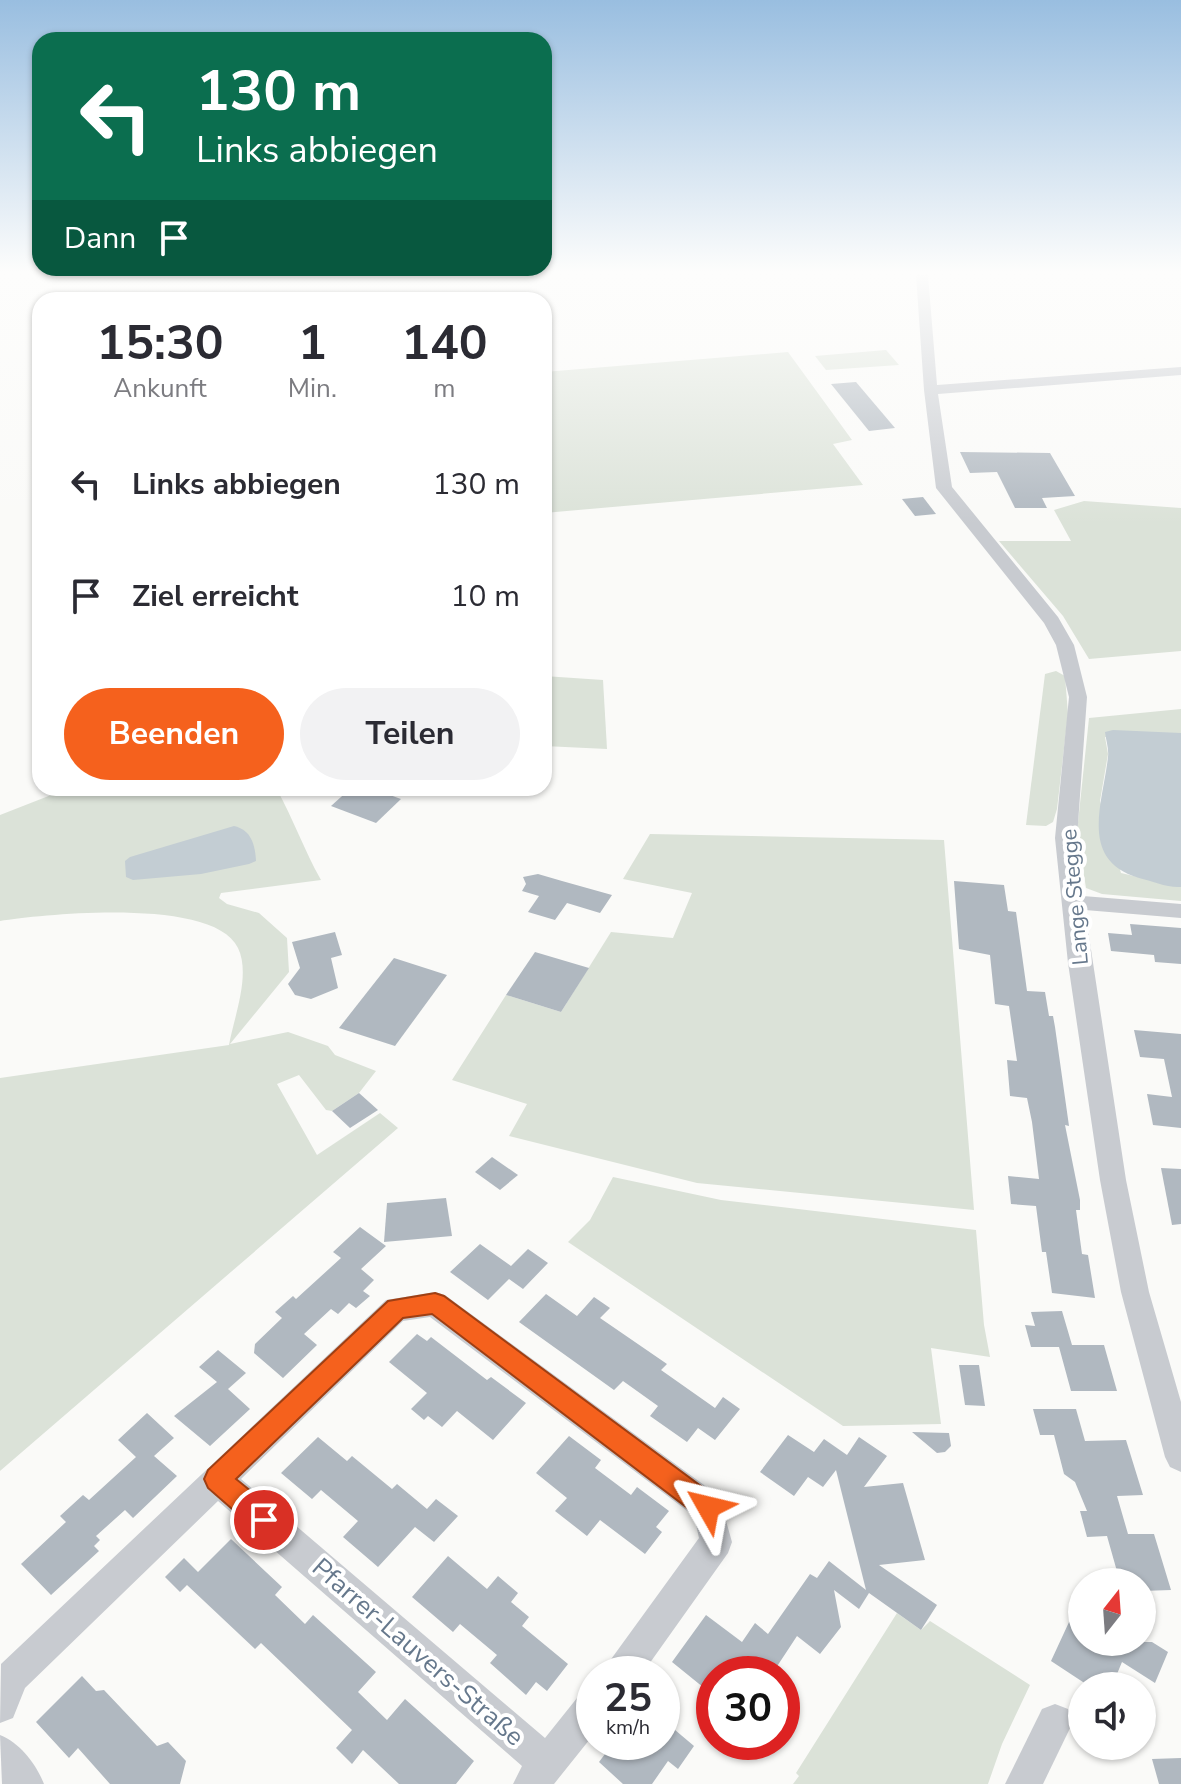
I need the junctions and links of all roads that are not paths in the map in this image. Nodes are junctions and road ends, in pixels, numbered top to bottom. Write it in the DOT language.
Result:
graph roads {
  1 [pos="929,358"];
  2 [pos="1181,371"];
  3 [pos="931,390"];
  4 [pos="1073,902"];
  5 [pos="1181,911"];
  6 [pos="1180,1447"];
  7 [pos="217,1479"];
  8 [pos="634,1656"];
  9 [pos="0,1705"];
  10 [pos="1055,1722"];
  11 [pos="576,1728"];
  12 [pos="0,1753"];
  13 [pos="538,1774"];
  14 [pos="26,1784"];
  15 [pos="1023,1784"];
  1 -- 3 [label="street, Lange Stegge"];
  2 -- 3 [label="street"];
  3 -- 4 [label="street, Lange Stegge"];
  4 -- 5 [label="street"];
  4 -- 6 [label="street, Lange Stegge"];
  7 -- 8 [label="street"];
  7 -- 9 [label="street"];
  7 -- 13 [label="street, Pfarrer-Lauvers-Straße"];
  10 -- 15 [label="street"];
  11 -- 13 [label="street, Pfarrer-Lauvers-Straße"];
  12 -- 14 [label="street"];
}
